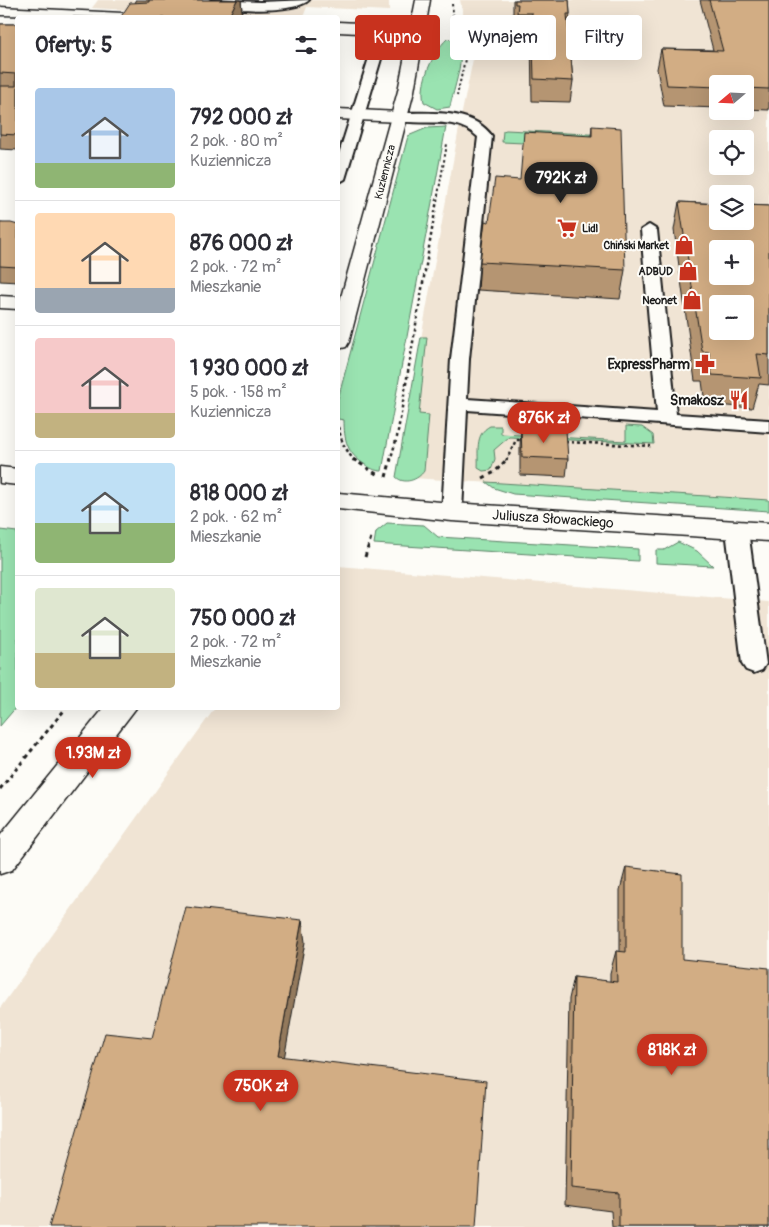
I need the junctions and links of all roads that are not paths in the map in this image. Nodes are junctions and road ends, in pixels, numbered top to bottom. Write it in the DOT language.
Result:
graph roads {
  1 [pos="217,0"];
  2 [pos="302,0"];
  3 [pos="424,0"];
  4 [pos="249,5"];
  5 [pos="0,11"];
  6 [pos="82,15"];
  7 [pos="244,15"];
  8 [pos="422,15"];
  9 [pos="340,27"];
  10 [pos="355,28"];
  11 [pos="374,60"];
  12 [pos="413,60"];
  13 [pos="340,114"];
  14 [pos="357,115"];
  15 [pos="399,117"];
  16 [pos="340,172"];
  17 [pos="648,230"];
  18 [pos="0,302"];
  19 [pos="15,303"];
  20 [pos="340,329"];
  21 [pos="458,404"];
  22 [pos="667,419"];
  23 [pos="769,426"];
  24 [pos="0,475"];
  25 [pos="15,477"];
  26 [pos="340,501"];
  27 [pos="452,512"];
  28 [pos="737,530"];
  29 [pos="769,532"];
  30 [pos="754,664"];
  31 [pos="119,710"];
  32 [pos="0,860"];
  1 -- 4 [label="lane"];
  2 -- 4 [label="lane"];
  3 -- 8 [label="main road, Kuziennicza"];
  4 -- 7 [label="lane"];
  5 -- 6 [label="main road"];
  9 -- 10 [label="main road"];
  11 -- 14 [label="lane"];
  12 -- 15 [label="main road, Kuziennicza"];
  13 -- 14 [label="main road"];
  14 -- 15 [label="main road"];
  14 -- 16 [label="lane"];
  15 -- 20 [label="main road, Kuziennicza"];
  15 -- 21 [label="lane"];
  17 -- 22 [label="lane"];
  18 -- 19 [label="main road"];
  21 -- 22 [label="lane"];
  21 -- 27 [label="lane"];
  22 -- 23 [label="lane"];
  24 -- 25 [label="main road"];
  26 -- 27 [label="main road, Juliusza Słowackiego"];
  27 -- 28 [label="main road, Juliusza Słowackiego"];
  28 -- 29 [label="main road, Juliusza Słowackiego"];
  28 -- 30 [label="lane"];
  31 -- 32 [label="main road"];
}
